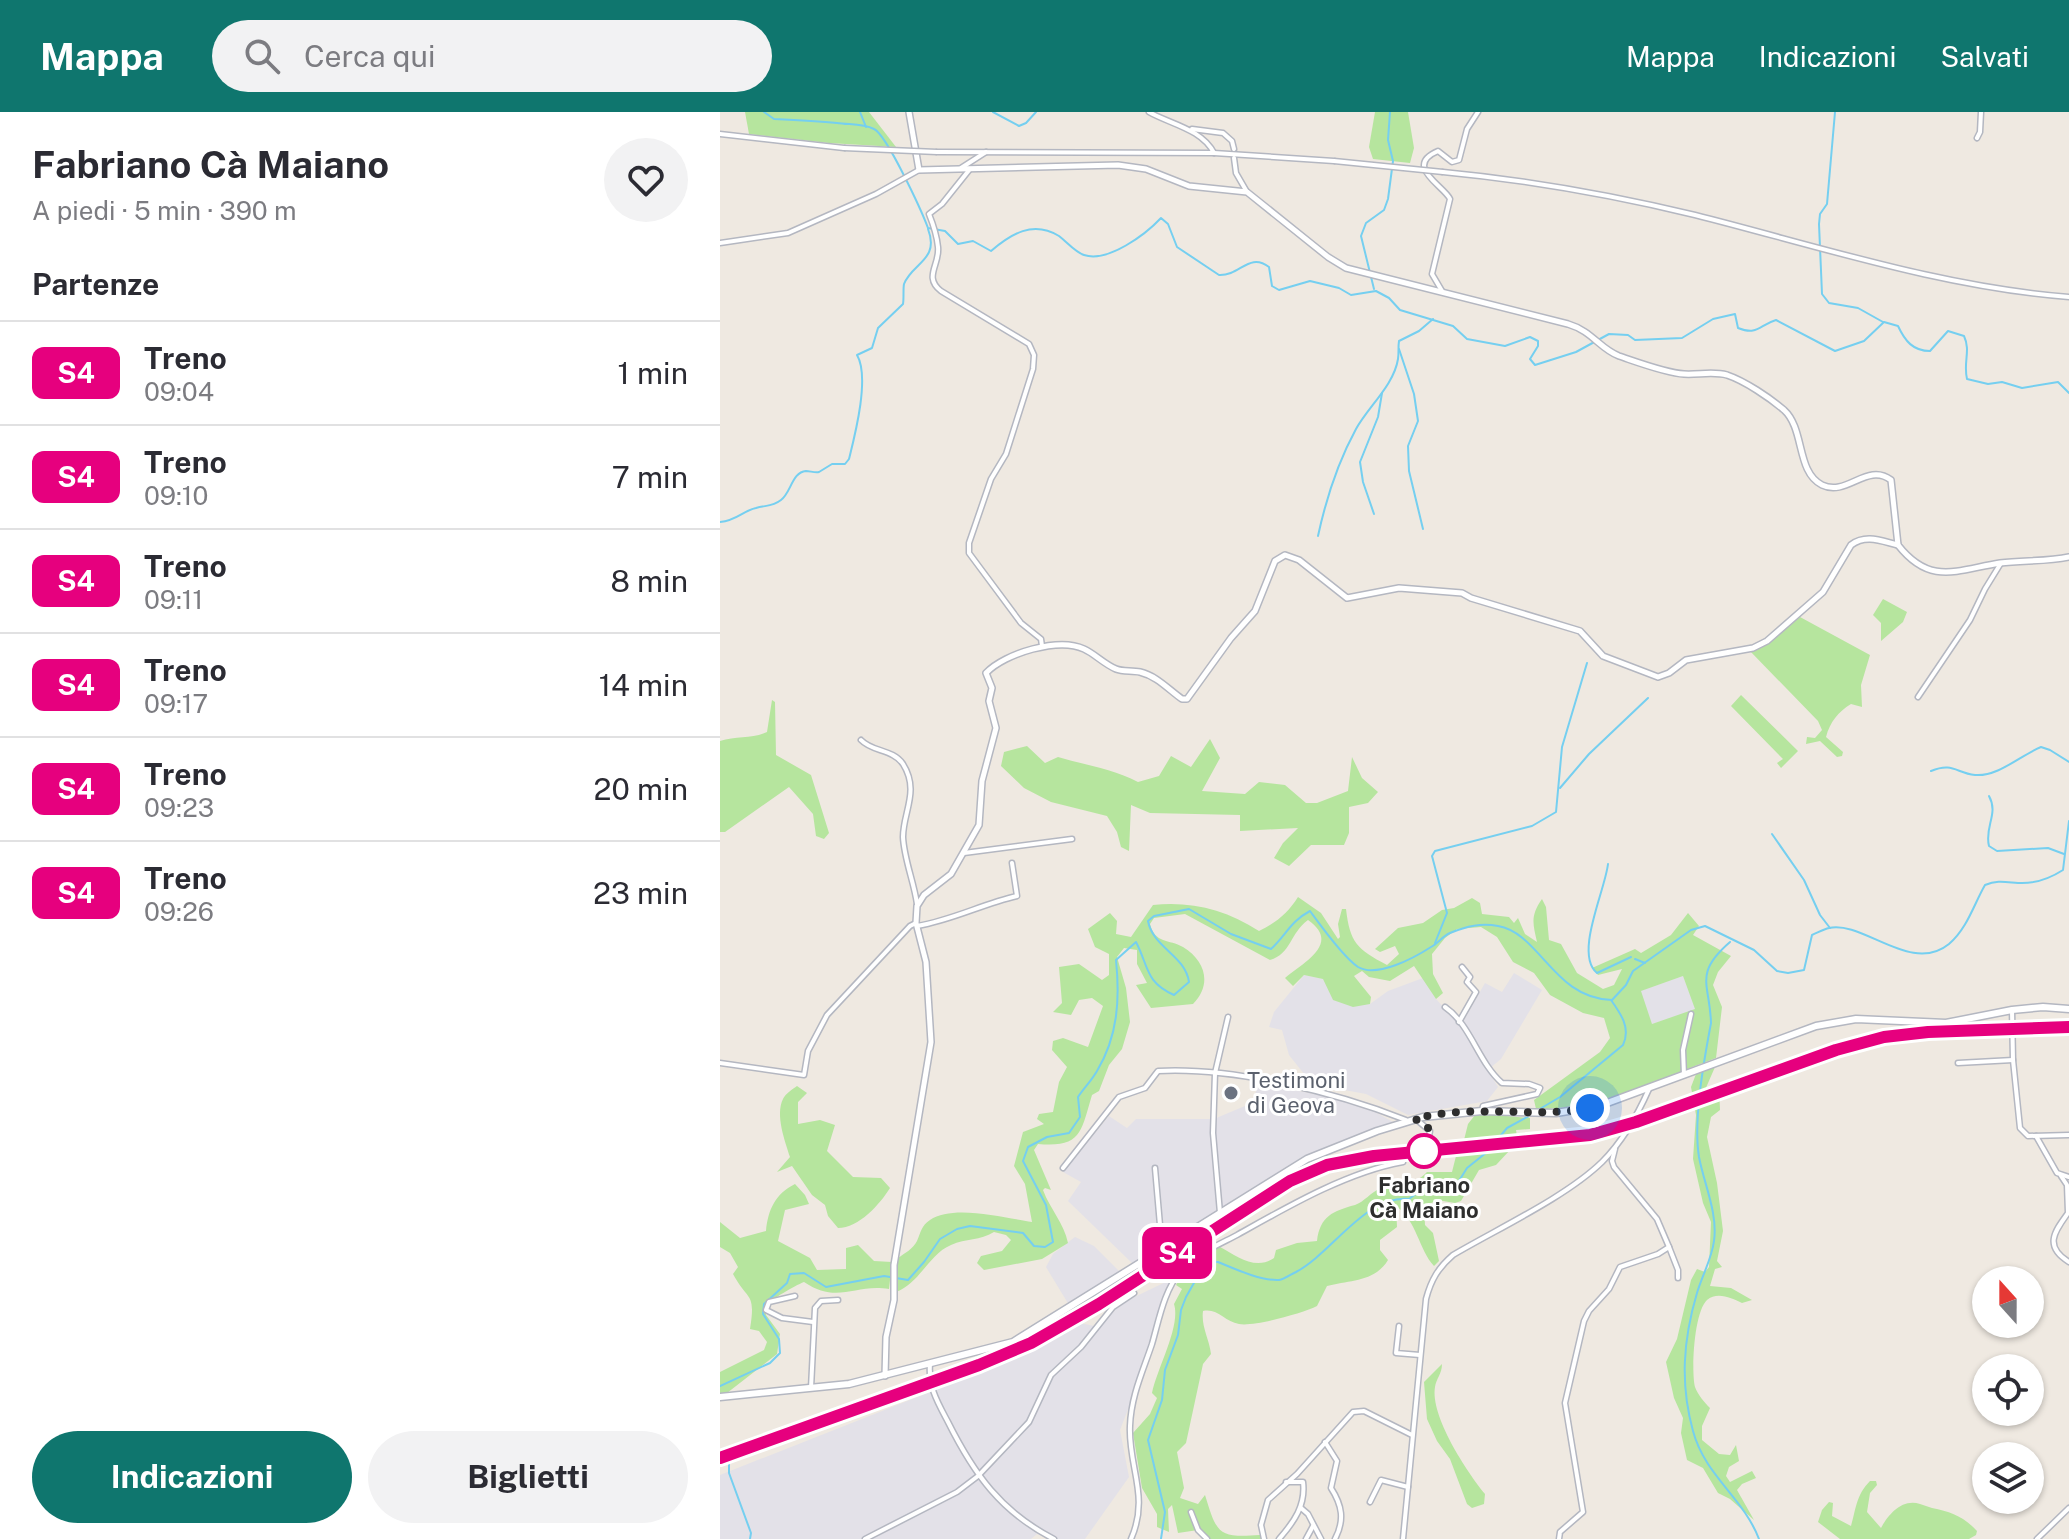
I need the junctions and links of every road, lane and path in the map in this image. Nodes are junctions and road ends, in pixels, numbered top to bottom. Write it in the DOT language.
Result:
graph roads {
  1 [pos="909,112"];
  2 [pos="1149,112"];
  3 [pos="1478,112"];
  4 [pos="1981,112"];
  5 [pos="1190,129"];
  6 [pos="720,134"];
  7 [pos="1977,138"];
  8 [pos="1234,149"];
  9 [pos="986,152"];
  10 [pos="1214,153"];
  11 [pos="1234,158"];
  12 [pos="971,167"];
  13 [pos="961,168"];
  14 [pos="919,170"];
  15 [pos="1247,192"];
  16 [pos="720,243"];
  17 [pos="1442,293"];
  18 [pos="2069,297"];
  19 [pos="1898,545"];
  20 [pos="2069,557"];
  21 [pos="2001,563"];
  22 [pos="1042,646"];
  23 [pos="1918,697"];
  24 [pos="861,740"];
  25 [pos="1072,839"];
  26 [pos="964,853"];
  27 [pos="1012,863"];
  28 [pos="917,906"];
  29 [pos="917,924"];
  30 [pos="1462,967"];
  31 [pos="1445,1007"];
  32 [pos="2069,1009"];
  33 [pos="2012,1010"];
  34 [pos="1691,1014"];
  35 [pos="1228,1017"];
  36 [pos="1459,1022"];
  37 [pos="2013,1060"];
  38 [pos="720,1063"];
  39 [pos="1958,1063"];
  40 [pos="1215,1073"];
  41 [pos="1684,1075"];
  42 [pos="1649,1089"];
  43 [pos="1641,1092"];
  44 [pos="1630,1096"];
  45 [pos="1638,1108"];
  46 [pos="1482,1111"];
  47 [pos="1411,1120"];
  48 [pos="2069,1135"];
  49 [pos="2036,1136"];
  50 [pos="1617,1143"];
  51 [pos="1420,1144"];
  52 [pos="1403,1162"];
  53 [pos="1063,1168"];
  54 [pos="1155,1168"];
  55 [pos="2061,1176"];
  56 [pos="2069,1177"];
  57 [pos="1220,1213"];
  58 [pos="1669,1247"];
  59 [pos="1162,1250"];
  60 [pos="2069,1262"];
  61 [pos="1678,1278"];
  62 [pos="1134,1293"];
  63 [pos="795,1296"];
  64 [pos="838,1300"];
  65 [pos="814,1322"];
  66 [pos="1399,1326"];
  67 [pos="1420,1355"];
  68 [pos="930,1364"];
  69 [pos="919,1367"];
  70 [pos="885,1376"];
  71 [pos="929,1380"];
  72 [pos="811,1388"];
  73 [pos="720,1397"];
  74 [pos="1412,1435"];
  75 [pos="1325,1442"];
  76 [pos="978,1476"];
  77 [pos="1286,1482"];
  78 [pos="1408,1487"];
  79 [pos="1370,1502"];
  80 [pos="1301,1508"];
  81 [pos="2069,1508"];
  82 [pos="1191,1512"];
  83 [pos="1313,1526"];
  84 [pos="865,1539"];
  85 [pos="1054,1539"];
  86 [pos="1131,1539"];
  87 [pos="1207,1539"];
  88 [pos="1264,1539"];
  89 [pos="1279,1539"];
  90 [pos="1306,1539"];
  91 [pos="1321,1539"];
  92 [pos="1335,1539"];
  93 [pos="1403,1539"];
  94 [pos="1559,1539"];
  95 [pos="2037,1539"];
  1 -- 14 [label="street"];
  2 -- 5 [label="street"];
  3 -- 17 [label="street"];
  4 -- 7 [label="street"];
  5 -- 8 [label="street"];
  5 -- 10 [label="street"];
  6 -- 9 [label="street, bridge"];
  9 -- 10 [label="street"];
  9 -- 13 [label="street"];
  10 -- 18 [label="street, bridge"];
  11 -- 15 [label="street"];
  12 -- 13 [label="street"];
  12 -- 15 [label="street"];
  12 -- 22 [label="street"];
  13 -- 14 [label="street"];
  14 -- 16 [label="street"];
  15 -- 17 [label="street"];
  17 -- 19 [label="street"];
  19 -- 21 [label="street"];
  19 -- 22 [label="street"];
  20 -- 21 [label="street"];
  21 -- 23 [label="street"];
  22 -- 26 [label="street"];
  24 -- 28 [label="street"];
  25 -- 26 [label="street"];
  26 -- 28 [label="street"];
  27 -- 29 [label="street"];
  28 -- 29 [label="street"];
  29 -- 38 [label="street"];
  29 -- 70 [label="street"];
  30 -- 36 [label="street"];
  31 -- 36 [label="street"];
  32 -- 33 [label="main road"];
  33 -- 37 [label="street"];
  33 -- 41 [label="main road"];
  34 -- 41 [label="street"];
  35 -- 40 [label="street"];
  36 -- 46 [label="street"];
  37 -- 39 [label="street"];
  37 -- 49 [label="street"];
  40 -- 47 [label="street"];
  40 -- 53 [label="street"];
  40 -- 57 [label="street"];
  41 -- 42 [label="main road"];
  42 -- 43 [label="main road"];
  42 -- 45 [label="street"];
  43 -- 44 [label="main road"];
  43 -- 45 [label="street"];
  44 -- 45 [label="street"];
  44 -- 46 [label="main road"];
  45 -- 50 [label="street"];
  46 -- 47 [label="main road"];
  47 -- 51 [label="street"];
  47 -- 57 [label="main road"];
  48 -- 49 [label="street"];
  49 -- 55 [label="street"];
  50 -- 58 [label="street"];
  50 -- 67 [label="street"];
  52 -- 86 [label="street"];
  54 -- 59 [label="street"];
  55 -- 56 [label="street"];
  55 -- 60 [label="street"];
  57 -- 59 [label="main road"];
  58 -- 61 [label="street"];
  58 -- 94 [label="street"];
  59 -- 68 [label="main road"];
  62 -- 76 [label="street"];
  63 -- 65 [label="street"];
  64 -- 65 [label="street"];
  65 -- 72 [label="street"];
  66 -- 67 [label="street"];
  67 -- 74 [label="street"];
  68 -- 69 [label="main road"];
  68 -- 71 [label="street"];
  69 -- 70 [label="main road"];
  69 -- 71 [label="street"];
  70 -- 72 [label="main road"];
  71 -- 76 [label="street"];
  72 -- 73 [label="main road"];
  74 -- 75 [label="street"];
  74 -- 78 [label="street"];
  75 -- 77 [label="street"];
  75 -- 92 [label="street"];
  76 -- 84 [label="street"];
  76 -- 85 [label="street"];
  77 -- 80 [label="street"];
  77 -- 88 [label="street"];
  78 -- 79 [label="street"];
  78 -- 93 [label="street"];
  80 -- 83 [label="street"];
  80 -- 89 [label="street"];
  81 -- 95 [label="street"];
  82 -- 87 [label="street"];
  83 -- 90 [label="street"];
  83 -- 91 [label="street"];
}
